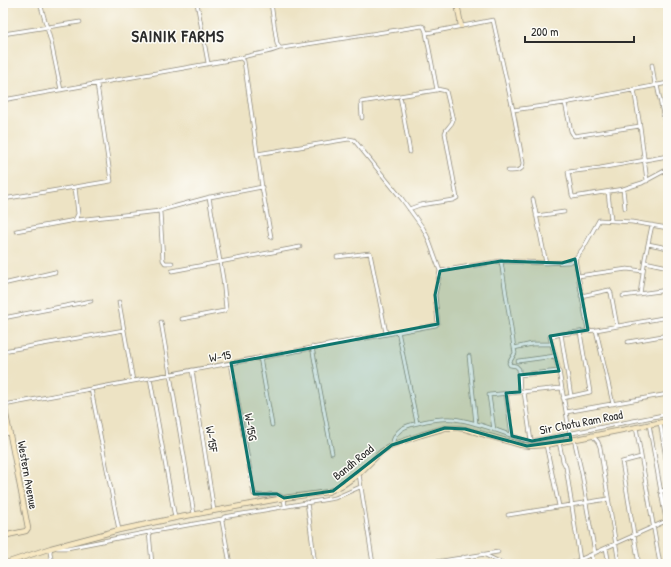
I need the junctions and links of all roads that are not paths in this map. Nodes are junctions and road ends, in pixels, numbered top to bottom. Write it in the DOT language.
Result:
graph roads {
  1 [pos="40,3"];
  2 [pos="197,3"];
  3 [pos="271,3"];
  4 [pos="457,3"];
  5 [pos="533,3"];
  6 [pos="543,3"];
  7 [pos="80,22"];
  8 [pos="461,26"];
  9 [pos="47,27"];
  10 [pos="426,33"];
  11 [pos="3,34"];
  12 [pos="280,48"];
  13 [pos="241,58"];
  14 [pos="208,63"];
  15 [pos="652,65"];
  16 [pos="668,83"];
  17 [pos="97,84"];
  18 [pos="656,85"];
  19 [pos="437,89"];
  20 [pos="634,89"];
  21 [pos="61,90"];
  22 [pos="400,96"];
  23 [pos="3,100"];
  24 [pos="565,103"];
  25 [pos="513,110"];
  26 [pos="362,118"];
  27 [pos="640,126"];
  28 [pos="668,139"];
  29 [pos="410,152"];
  30 [pos="257,154"];
  31 [pos="668,156"];
  32 [pos="644,160"];
  33 [pos="668,169"];
  34 [pos="508,171"];
  35 [pos="647,181"];
  36 [pos="75,187"];
  37 [pos="262,187"];
  38 [pos="623,189"];
  39 [pos="608,192"];
  40 [pos="209,197"];
  41 [pos="3,199"];
  42 [pos="533,199"];
  43 [pos="625,208"];
  44 [pos="410,209"];
  45 [pos="160,211"];
  46 [pos="564,212"];
  47 [pos="536,216"];
  48 [pos="76,220"];
  49 [pos="611,220"];
  50 [pos="652,225"];
  51 [pos="668,228"];
  52 [pos="16,231"];
  53 [pos="271,237"];
  54 [pos="648,244"];
  55 [pos="300,247"];
  56 [pos="668,248"];
  57 [pos="337,258"];
  58 [pos="575,259"];
  59 [pos="502,261"];
  60 [pos="221,262"];
  61 [pos="645,262"];
  62 [pos="172,263"];
  63 [pos="546,263"];
  64 [pos="668,267"];
  65 [pos="172,270"];
  66 [pos="440,271"];
  67 [pos="643,271"];
  68 [pos="55,272"];
  69 [pos="578,276"];
  70 [pos="3,284"];
  71 [pos="668,290"];
  72 [pos="640,294"];
  73 [pos="581,296"];
  74 [pos="623,296"];
  75 [pos="91,300"];
  76 [pos="119,302"];
  77 [pos="668,317"];
  78 [pos="3,318"];
  79 [pos="182,319"];
  80 [pos="161,322"];
  81 [pos="617,326"];
  82 [pos="124,330"];
  83 [pos="588,330"];
  84 [pos="596,330"];
  85 [pos="398,331"];
  86 [pos="580,332"];
  87 [pos="386,333"];
  88 [pos="561,334"];
  89 [pos="668,335"];
  90 [pos="668,339"];
  91 [pos="628,342"];
  92 [pos="552,344"];
  93 [pos="312,347"];
  94 [pos="514,348"];
  95 [pos="3,351"];
  96 [pos="668,353"];
  97 [pos="469,356"];
  98 [pos="554,356"];
  99 [pos="260,357"];
  100 [pos="518,361"];
  101 [pos="231,363"];
  102 [pos="192,370"];
  103 [pos="558,371"];
  104 [pos="170,374"];
  105 [pos="519,375"];
  106 [pos="150,378"];
  107 [pos="133,381"];
  108 [pos="561,388"];
  109 [pos="91,389"];
  110 [pos="522,392"];
  111 [pos="506,393"];
  112 [pos="668,394"];
  113 [pos="571,396"];
  114 [pos="563,398"];
  115 [pos="3,399"];
  116 [pos="613,404"];
  117 [pos="4,405"];
  118 [pos="566,412"];
  119 [pos="668,414"];
  120 [pos="668,421"];
  121 [pos="660,422"];
  122 [pos="417,423"];
  123 [pos="476,424"];
  124 [pos="649,424"];
  125 [pos="272,425"];
  126 [pos="636,427"];
  127 [pos="494,430"];
  128 [pos="10,433"];
  129 [pos="3,434"];
  130 [pos="570,434"];
  131 [pos="592,435"];
  132 [pos="512,436"];
  133 [pos="573,439"];
  134 [pos="531,441"];
  135 [pos="559,442"];
  136 [pos="392,445"];
  137 [pos="546,445"];
  138 [pos="332,454"];
  139 [pos="642,457"];
  140 [pos="666,459"];
  141 [pos="358,474"];
  142 [pos="360,488"];
  143 [pos="668,490"];
  144 [pos="660,491"];
  145 [pos="284,498"];
  146 [pos="608,499"];
  147 [pos="307,502"];
  148 [pos="586,503"];
  149 [pos="572,505"];
  150 [pos="285,506"];
  151 [pos="559,506"];
  152 [pos="214,510"];
  153 [pos="194,514"];
  154 [pos="508,515"];
  155 [pos="175,518"];
  156 [pos="222,519"];
  157 [pos="667,521"];
  158 [pos="653,527"];
  159 [pos="119,530"];
  160 [pos="149,532"];
  161 [pos="668,532"];
  162 [pos="3,536"];
  163 [pos="634,536"];
  164 [pos="615,544"];
  165 [pos="51,548"];
  166 [pos="606,548"];
  167 [pos="498,552"];
  168 [pos="483,554"];
  169 [pos="594,554"];
  170 [pos="463,557"];
  171 [pos="638,559"];
  172 [pos="580,560"];
  173 [pos="3,564"];
  174 [pos="52,564"];
  175 [pos="152,564"];
  176 [pos="230,564"];
  177 [pos="314,564"];
  178 [pos="373,564"];
  179 [pos="423,564"];
  180 [pos="464,564"];
  181 [pos="504,564"];
  182 [pos="570,564"];
  183 [pos="593,564"];
  184 [pos="609,564"];
  185 [pos="619,564"];
  186 [pos="660,564"];
  1 -- 9 [label="street"];
  2 -- 14 [label="street"];
  3 -- 12 [label="street"];
  4 -- 8 [label="street"];
  5 -- 6 [label="street"];
  7 -- 9 [label="street"];
  8 -- 10 [label="street"];
  8 -- 25 [label="street"];
  9 -- 11 [label="street"];
  9 -- 21 [label="street"];
  10 -- 12 [label="street"];
  10 -- 19 [label="street"];
  12 -- 13 [label="street"];
  13 -- 14 [label="street"];
  13 -- 30 [label="street"];
  14 -- 17 [label="street"];
  15 -- 18 [label="street"];
  16 -- 18 [label="street"];
  17 -- 21 [label="street"];
  17 -- 36 [label="street"];
  18 -- 20 [label="street"];
  18 -- 28 [label="street"];
  19 -- 22 [label="street"];
  19 -- 44 [label="street"];
  20 -- 24 [label="street"];
  20 -- 27 [label="street"];
  21 -- 23 [label="street"];
  22 -- 26 [label="street"];
  22 -- 29 [label="street"];
  24 -- 25 [label="street"];
  24 -- 27 [label="street"];
  25 -- 34 [label="street"];
  27 -- 32 [label="street"];
  30 -- 37 [label="street"];
  30 -- 44 [label="street"];
  31 -- 32 [label="street"];
  32 -- 35 [label="street"];
  32 -- 39 [label="street"];
  33 -- 35 [label="street"];
  35 -- 38 [label="street"];
  36 -- 41 [label="street"];
  36 -- 48 [label="street"];
  37 -- 40 [label="street"];
  37 -- 53 [label="street"];
  38 -- 39 [label="street"];
  38 -- 43 [label="street"];
  39 -- 49 [label="street"];
  40 -- 45 [label="street"];
  40 -- 60 [label="street"];
  42 -- 47 [label="street"];
  44 -- 66 [label="street"];
  45 -- 48 [label="street"];
  45 -- 62 [label="street"];
  46 -- 47 [label="street"];
  47 -- 63 [label="street"];
  48 -- 52 [label="street"];
  49 -- 50 [label="street"];
  49 -- 58 [label="street"];
  50 -- 51 [label="street"];
  50 -- 54 [label="street"];
  54 -- 56 [label="street"];
  54 -- 61 [label="street"];
  55 -- 60 [label="street"];
  57 -- 87 [label="street"];
  58 -- 63 [label="street"];
  58 -- 69 [label="street"];
  59 -- 63 [label="street"];
  59 -- 66 [label="street"];
  59 -- 94 [label="street"];
  60 -- 65 [label="street"];
  60 -- 79 [label="street"];
  61 -- 64 [label="street"];
  61 -- 67 [label="street"];
  66 -- 85 [label="street, W-15"];
  67 -- 69 [label="street"];
  67 -- 72 [label="street"];
  68 -- 70 [label="street"];
  69 -- 73 [label="street"];
  71 -- 72 [label="street"];
  72 -- 74 [label="street"];
  73 -- 81 [label="street"];
  73 -- 83 [label="street"];
  75 -- 78 [label="street"];
  76 -- 82 [label="street"];
  77 -- 81 [label="street"];
  80 -- 104 [label="street"];
  81 -- 84 [label="street"];
  82 -- 95 [label="street"];
  82 -- 107 [label="street"];
  83 -- 84 [label="street"];
  83 -- 86 [label="street"];
  84 -- 116 [label="street"];
  85 -- 87 [label="street, W-15"];
  85 -- 122 [label="street"];
  86 -- 88 [label="street"];
  86 -- 113 [label="street"];
  87 -- 93 [label="street, W-15"];
  88 -- 92 [label="street"];
  88 -- 113 [label="street"];
  89 -- 91 [label="street"];
  90 -- 96 [label="street"];
  92 -- 94 [label="street"];
  92 -- 98 [label="street"];
  93 -- 99 [label="street, W-15"];
  93 -- 138 [label="street"];
  94 -- 105 [label="street"];
  97 -- 123 [label="street"];
  98 -- 100 [label="street"];
  98 -- 103 [label="street"];
  99 -- 101 [label="street, W-15"];
  99 -- 125 [label="street"];
  101 -- 102 [label="street, W-15"];
  101 -- 145 [label="street, W-15G"];
  102 -- 104 [label="street, W-15"];
  102 -- 152 [label="street, W-15F"];
  103 -- 105 [label="street"];
  103 -- 108 [label="street"];
  104 -- 106 [label="street, W-15"];
  104 -- 153 [label="street"];
  105 -- 110 [label="street"];
  106 -- 107 [label="street, W-15"];
  106 -- 155 [label="street"];
  107 -- 109 [label="street, W-15"];
  108 -- 110 [label="street"];
  108 -- 114 [label="street"];
  109 -- 117 [label="street, W-15"];
  109 -- 159 [label="street"];
  110 -- 111 [label="street"];
  110 -- 134 [label="street"];
  111 -- 127 [label="street"];
  111 -- 132 [label="street"];
  112 -- 116 [label="street"];
  113 -- 114 [label="street"];
  114 -- 118 [label="street"];
  115 -- 117 [label="street, Western Avenue"];
  116 -- 118 [label="street"];
  117 -- 128 [label="street, Western Avenue"];
  118 -- 130 [label="street"];
  119 -- 130 [label="street, Sir Chotu Ram Road"];
  120 -- 121 [label="street, Bandh Road"];
  121 -- 124 [label="street, Bandh Road"];
  121 -- 140 [label="street"];
  122 -- 123 [label="street, Sir Chotu Ram Road"];
  122 -- 136 [label="street, Sir Chotu Ram Road"];
  123 -- 127 [label="street, Sir Chotu Ram Road"];
  124 -- 126 [label="street, Bandh Road"];
  124 -- 144 [label="street"];
  126 -- 131 [label="street, Bandh Road"];
  126 -- 139 [label="street"];
  127 -- 132 [label="street, Sir Chotu Ram Road"];
  128 -- 129 [label="street"];
  128 -- 162 [label="street, Western Avenue"];
  130 -- 133 [label="street"];
  130 -- 134 [label="street, Sir Chotu Ram Road"];
  131 -- 133 [label="street, Bandh Road"];
  131 -- 146 [label="street"];
  132 -- 134 [label="street, Sir Chotu Ram Road"];
  133 -- 135 [label="street, Bandh Road"];
  133 -- 148 [label="street"];
  135 -- 137 [label="street, Bandh Road"];
  135 -- 149 [label="street"];
  136 -- 137 [label="street, Bandh Road"];
  136 -- 141 [label="street, Bandh Road"];
  137 -- 151 [label="street"];
  139 -- 158 [label="street"];
  139 -- 163 [label="street"];
  141 -- 142 [label="street"];
  141 -- 145 [label="street, Bandh Road"];
  142 -- 147 [label="street"];
  142 -- 178 [label="street"];
  143 -- 144 [label="street"];
  144 -- 157 [label="street"];
  145 -- 150 [label="street"];
  145 -- 152 [label="street, Bandh Road"];
  146 -- 148 [label="street"];
  146 -- 164 [label="street"];
  147 -- 150 [label="street"];
  147 -- 177 [label="street"];
  148 -- 149 [label="street"];
  148 -- 169 [label="street"];
  149 -- 151 [label="street"];
  149 -- 172 [label="street"];
  150 -- 156 [label="street"];
  151 -- 154 [label="street"];
  152 -- 153 [label="street, Bandh Road"];
  153 -- 155 [label="street, Bandh Road"];
  155 -- 159 [label="street, Bandh Road"];
  156 -- 160 [label="street"];
  156 -- 176 [label="street"];
  157 -- 158 [label="street"];
  157 -- 161 [label="street"];
  158 -- 163 [label="street"];
  158 -- 186 [label="street"];
  159 -- 165 [label="street, Bandh Road"];
  160 -- 165 [label="street"];
  160 -- 175 [label="street"];
  163 -- 164 [label="street"];
  163 -- 171 [label="street"];
  164 -- 166 [label="street"];
  164 -- 185 [label="street"];
  165 -- 173 [label="street, Bandh Road"];
  165 -- 174 [label="street"];
  166 -- 169 [label="street"];
  166 -- 184 [label="street"];
  167 -- 168 [label="street"];
  168 -- 170 [label="street"];
  168 -- 181 [label="street"];
  169 -- 172 [label="street"];
  169 -- 183 [label="street"];
  170 -- 179 [label="street"];
  170 -- 180 [label="street"];
  172 -- 182 [label="street"];
}
